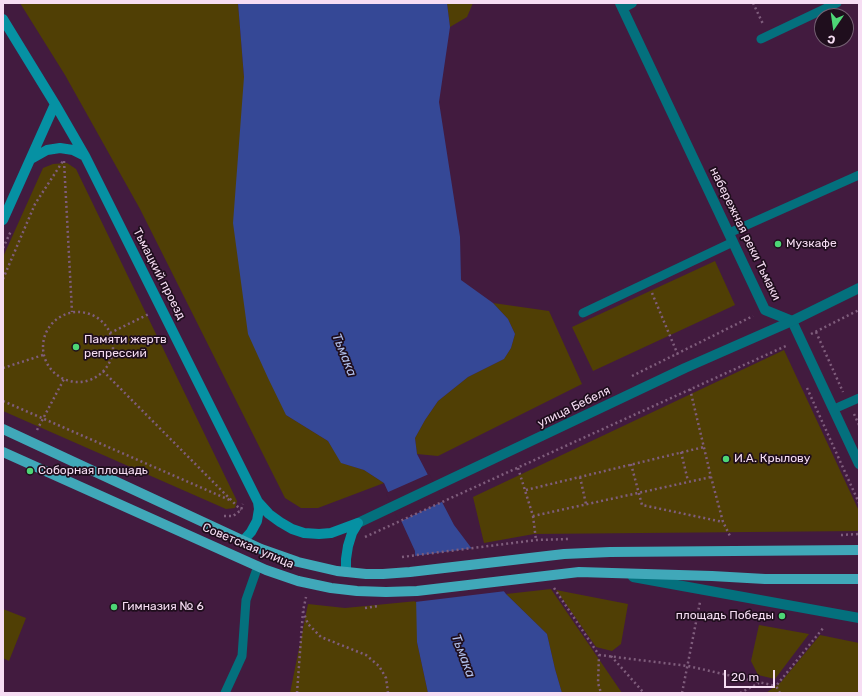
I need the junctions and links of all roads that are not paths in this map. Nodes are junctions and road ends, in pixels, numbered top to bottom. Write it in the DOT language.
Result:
graph roads {
  1 [pos="632,3"];
  2 [pos="837,3"];
  3 [pos="622,5"];
  4 [pos="3,19"];
  5 [pos="765,37"];
  6 [pos="55,104"];
  7 [pos="85,156"];
  8 [pos="30,159"];
  9 [pos="859,175"];
  10 [pos="3,220"];
  11 [pos="731,238"];
  12 [pos="859,288"];
  13 [pos="583,313"];
  14 [pos="792,321"];
  15 [pos="859,398"];
  16 [pos="834,409"];
  17 [pos="3,429"];
  18 [pos="5,454"];
  19 [pos="859,464"];
  20 [pos="258,502"];
  21 [pos="358,523"];
  22 [pos="298,531"];
  23 [pos="243,541"];
  24 [pos="859,550"];
  25 [pos="258,566"];
  26 [pos="346,572"];
  27 [pos="609,572"];
  28 [pos="859,579"];
  29 [pos="859,618"];
  30 [pos="225,693"];
  1 -- 3 [label="street"];
  2 -- 5 [label="lane"];
  3 -- 11 [label="street, набережная реки Тьмаки"];
  4 -- 6 [label="main road, Тьмацкий проезд"];
  6 -- 7 [label="main road, Тьмацкий проезд"];
  6 -- 8 [label="main road"];
  7 -- 8 [label="main road"];
  7 -- 20 [label="main road, Тьмацкий проезд"];
  8 -- 10 [label="main road"];
  9 -- 11 [label="lane"];
  11 -- 13 [label="lane"];
  11 -- 14 [label="street, набережная реки Тьмаки"];
  12 -- 14 [label="street, улица Бебеля"];
  14 -- 16 [label="street"];
  14 -- 21 [label="street, улица Бебеля"];
  15 -- 16 [label="lane"];
  16 -- 19 [label="street"];
  17 -- 23 [label="main road, Советская улица"];
  18 -- 25 [label="main road, Советская улица"];
  20 -- 22 [label="main road, Тьмацкий проезд"];
  20 -- 23 [label="main road"];
  21 -- 22 [label="main road, улица Бебеля"];
  21 -- 26 [label="main road"];
  23 -- 26 [label="main road, Советская улица"];
  24 -- 26 [label="main road, Советская улица"];
  25 -- 27 [label="main road, Советская улица"];
  25 -- 30 [label="lane"];
  27 -- 28 [label="main road"];
  27 -- 29 [label="street"];
}
